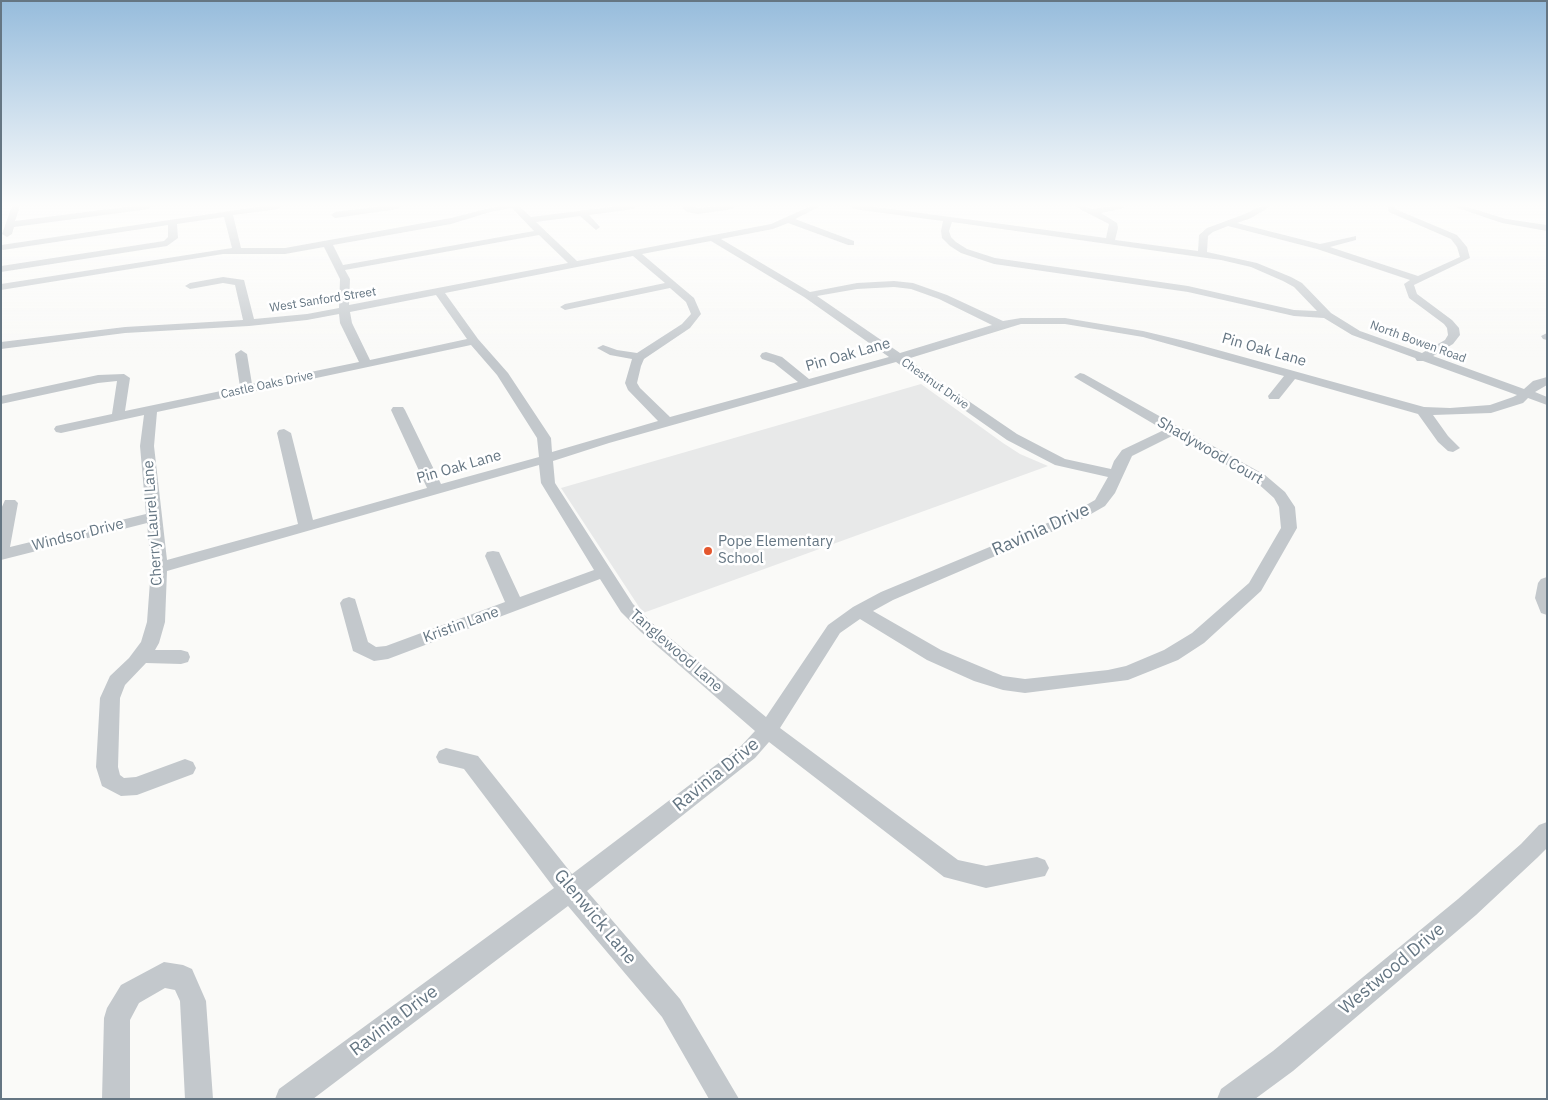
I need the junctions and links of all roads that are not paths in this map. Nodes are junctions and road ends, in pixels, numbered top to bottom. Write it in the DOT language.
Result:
graph roads {
  1 [pos="74,257"];
  2 [pos="190,257"];
  3 [pos="335,257"];
  4 [pos="401,257"];
  5 [pos="567,257"];
  6 [pos="613,257"];
  7 [pos="640,257"];
  8 [pos="745,257"];
  9 [pos="983,257"];
  10 [pos="1215,257"];
  11 [pos="1352,257"];
  12 [pos="1465,257"];
  13 [pos="575,265"];
  14 [pos="341,268"];
  15 [pos="1,269"];
  16 [pos="1418,279"];
  17 [pos="672,285"];
  18 [pos="190,286"];
  19 [pos="1,287"];
  20 [pos="439,292"];
  21 [pos="808,295"];
  22 [pos="565,307"];
  23 [pos="344,310"];
  24 [pos="1327,315"];
  25 [pos="249,323"];
  26 [pos="1002,325"];
  27 [pos="474,340"];
  28 [pos="1,346"];
  29 [pos="603,348"];
  30 [pos="242,354"];
  31 [pos="766,356"];
  32 [pos="640,357"];
  33 [pos="897,358"];
  34 [pos="1421,358"];
  35 [pos="366,363"];
  36 [pos="1292,374"];
  37 [pos="1080,377"];
  38 [pos="1547,381"];
  39 [pos="808,383"];
  40 [pos="247,389"];
  41 [pos="1526,394"];
  42 [pos="1274,396"];
  43 [pos="1,400"];
  44 [pos="1547,401"];
  45 [pos="150,410"];
  46 [pos="398,410"];
  47 [pos="1423,411"];
  48 [pos="118,417"];
  49 [pos="668,422"];
  50 [pos="61,429"];
  51 [pos="1174,430"];
  52 [pos="284,433"];
  53 [pos="1453,448"];
  54 [pos="546,459"];
  55 [pos="1117,475"];
  56 [pos="436,490"];
  57 [pos="10,503"];
  58 [pos="155,516"];
  59 [pos="307,527"];
  60 [pos="1,555"];
  61 [pos="494,556"];
  62 [pos="159,568"];
  63 [pos="604,572"];
  64 [pos="1547,583"];
  65 [pos="349,603"];
  66 [pos="516,604"];
  67 [pos="1547,609"];
  68 [pos="859,610"];
  69 [pos="140,656"];
  70 [pos="181,657"];
  71 [pos="768,730"];
  72 [pos="446,757"];
  73 [pos="185,768"];
  74 [pos="1547,832"];
  75 [pos="1037,868"];
  76 [pos="570,890"];
  77 [pos="116,1099"];
  78 [pos="200,1099"];
  79 [pos="289,1099"];
  80 [pos="725,1099"];
  81 [pos="1231,1099"];
  1 -- 15 [label="street"];
  2 -- 19 [label="street"];
  3 -- 14 [label="street"];
  4 -- 14 [label="street"];
  5 -- 13 [label="street"];
  6 -- 13 [label="street, West Sanford Street"];
  7 -- 17 [label="street"];
  8 -- 21 [label="street, Chestnut Drive"];
  9 -- 24 [label="street"];
  10 -- 24 [label="street, North Bowen Road"];
  11 -- 16 [label="street"];
  12 -- 16 [label="street"];
  13 -- 20 [label="street, West Sanford Street"];
  14 -- 23 [label="street"];
  16 -- 34 [label="street"];
  17 -- 22 [label="street"];
  17 -- 32 [label="street"];
  18 -- 25 [label="street"];
  20 -- 23 [label="street, West Sanford Street"];
  20 -- 27 [label="street, Tanglewood Lane"];
  21 -- 26 [label="street"];
  21 -- 33 [label="street, Chestnut Drive"];
  23 -- 25 [label="street, West Sanford Street"];
  23 -- 35 [label="street"];
  24 -- 34 [label="street, North Bowen Road"];
  25 -- 28 [label="street, West Sanford Street"];
  26 -- 33 [label="street, Pin Oak Lane"];
  26 -- 36 [label="street, Pin Oak Lane"];
  27 -- 35 [label="street, Castle Oaks Drive"];
  27 -- 54 [label="street, Tanglewood Lane"];
  29 -- 32 [label="street"];
  30 -- 40 [label="street"];
  31 -- 39 [label="street"];
  32 -- 49 [label="street"];
  33 -- 39 [label="street, Pin Oak Lane"];
  33 -- 55 [label="street, Chestnut Drive"];
  34 -- 41 [label="street, North Bowen Road"];
  35 -- 40 [label="street, Castle Oaks Drive"];
  36 -- 42 [label="street"];
  36 -- 47 [label="street, Pin Oak Lane"];
  37 -- 51 [label="street, Shadywood Court"];
  38 -- 41 [label="street, Pin Oak Lane"];
  39 -- 49 [label="street, Pin Oak Lane"];
  40 -- 45 [label="street, Castle Oaks Drive"];
  41 -- 44 [label="street, North Bowen Road"];
  41 -- 47 [label="street, Pin Oak Lane"];
  43 -- 48 [label="street"];
  45 -- 48 [label="street, Castle Oaks Drive"];
  45 -- 58 [label="street, Cherry Laurel Lane"];
  46 -- 56 [label="street"];
  47 -- 53 [label="street"];
  48 -- 50 [label="street, Castle Oaks Drive"];
  49 -- 54 [label="street, Pin Oak Lane"];
  51 -- 55 [label="street, Ravinia Drive"];
  51 -- 68 [label="street, Shadywood Court"];
  52 -- 59 [label="street"];
  54 -- 56 [label="street, Pin Oak Lane"];
  54 -- 63 [label="street, Tanglewood Lane"];
  55 -- 68 [label="street, Ravinia Drive"];
  56 -- 59 [label="street, Pin Oak Lane"];
  57 -- 60 [label="street"];
  58 -- 60 [label="street, Windsor Drive"];
  58 -- 62 [label="street, Cherry Laurel Lane"];
  59 -- 62 [label="street, Pin Oak Lane"];
  61 -- 66 [label="street"];
  62 -- 69 [label="street, Cherry Laurel Lane"];
  63 -- 66 [label="street, Kristin Lane"];
  63 -- 71 [label="street, Tanglewood Lane"];
  64 -- 67 [label="street"];
  65 -- 66 [label="street, Kristin Lane"];
  68 -- 71 [label="street, Ravinia Drive"];
  69 -- 70 [label="street"];
  69 -- 73 [label="street, Cherry Laurel Lane"];
  71 -- 75 [label="street, Tanglewood Lane"];
  71 -- 76 [label="street, Ravinia Drive"];
  72 -- 76 [label="street, Glenwick Lane"];
  74 -- 81 [label="street, Westwood Drive"];
  76 -- 79 [label="street, Ravinia Drive"];
  76 -- 80 [label="street, Glenwick Lane"];
  77 -- 78 [label="street"];
}
